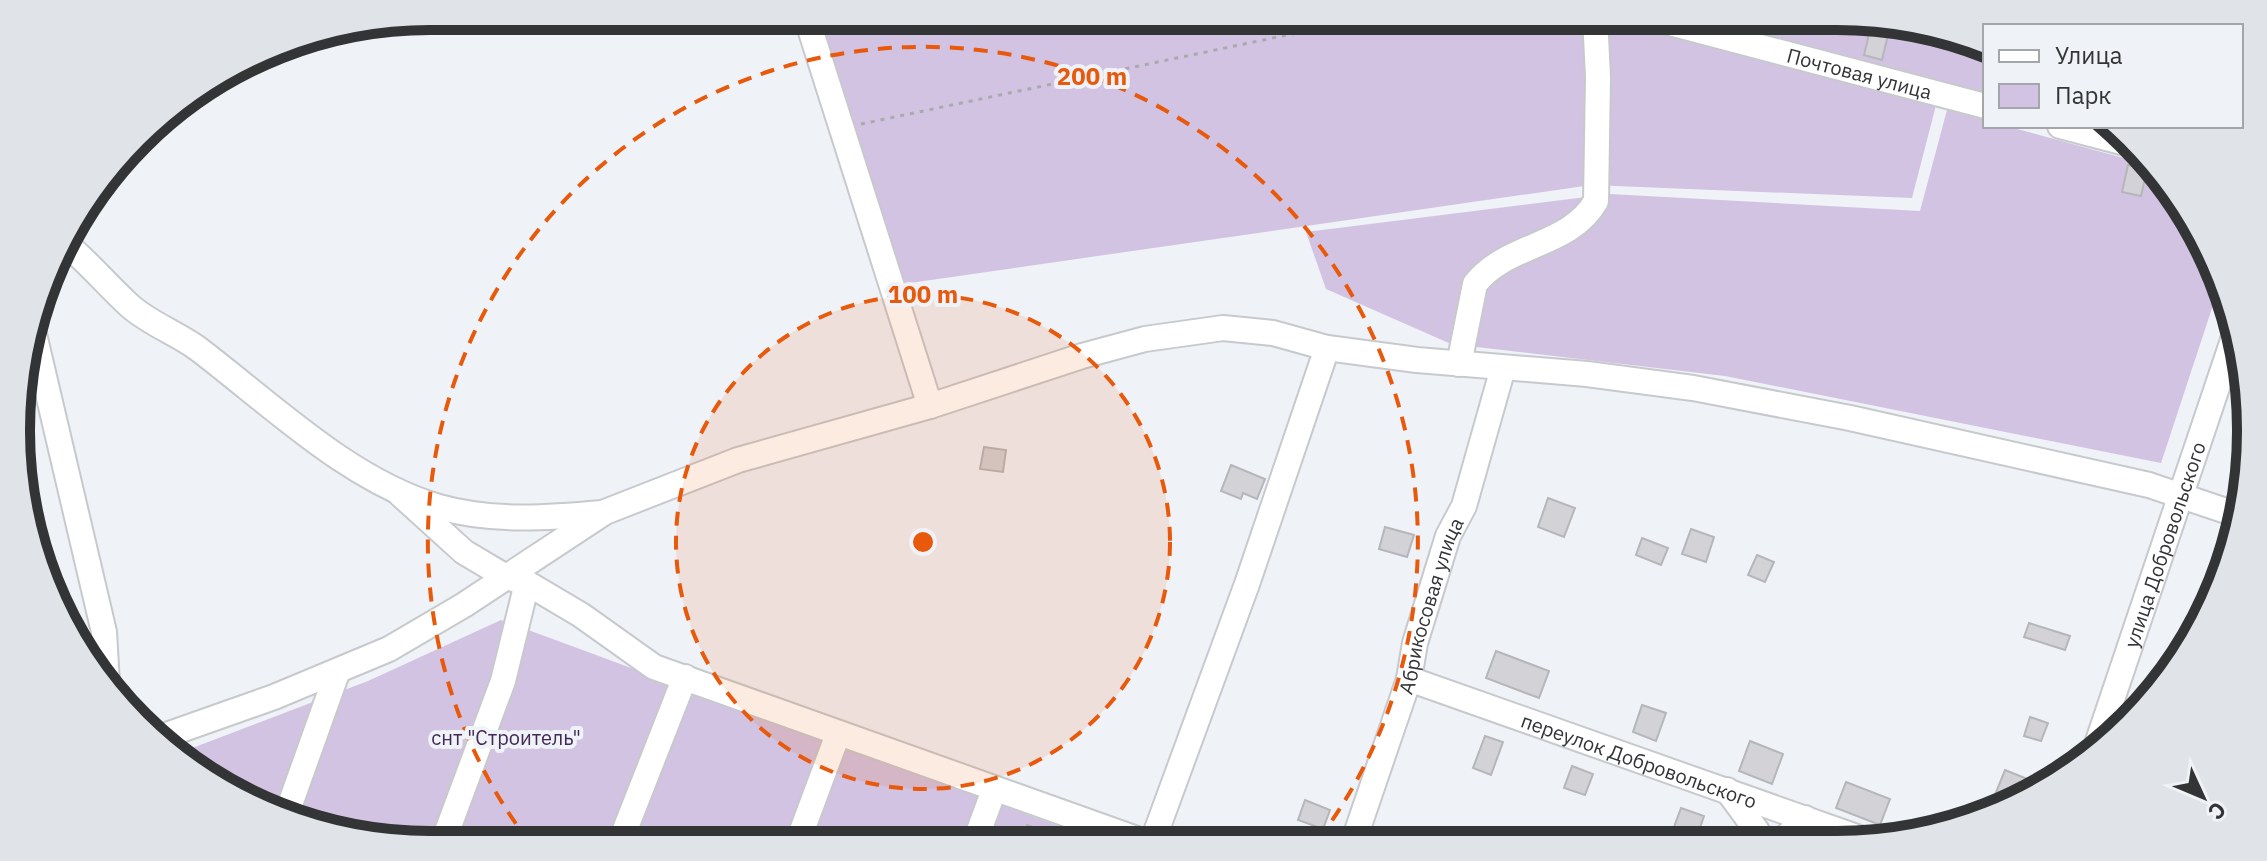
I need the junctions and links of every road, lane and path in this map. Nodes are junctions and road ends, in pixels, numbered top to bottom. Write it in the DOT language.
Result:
graph roads {
  1 [pos="810,30"];
  2 [pos="1311,30"];
  3 [pos="1596,30"];
  4 [pos="1696,30"];
  5 [pos="1983,105"];
  6 [pos="842,128"];
  7 [pos="2068,128"];
  8 [pos="2112,140"];
  9 [pos="73,250"];
  10 [pos="1327,348"];
  11 [pos="2229,352"];
  12 [pos="37,355"];
  13 [pos="1459,364"];
  14 [pos="1503,368"];
  15 [pos="930,406"];
  16 [pos="400,494"];
  17 [pos="2180,494"];
  18 [pos="605,512"];
  19 [pos="2228,512"];
  20 [pos="516,580"];
  21 [pos="106,665"];
  22 [pos="337,673"];
  23 [pos="685,677"];
  24 [pos="1409,679"];
  25 [pos="2101,732"];
  26 [pos="169,734"];
  27 [pos="838,734"];
  28 [pos="994,790"];
  29 [pos="1727,790"];
  30 [pos="290,806"];
  31 [pos="1805,818"];
  32 [pos="447,831"];
  33 [pos="624,831"];
  34 [pos="802,831"];
  35 [pos="979,831"];
  36 [pos="1115,831"];
  37 [pos="1154,831"];
  38 [pos="1357,831"];
  39 [pos="1757,831"];
  40 [pos="1792,831"];
  41 [pos="1840,831"];
  1 -- 6 [label="street"];
  2 -- 6 [label="path"];
  3 -- 13 [label="street"];
  4 -- 5 [label="street, Почтовая улица"];
  6 -- 15 [label="street"];
  7 -- 8 [label="street"];
  9 -- 16 [label="street"];
  10 -- 13 [label="street"];
  10 -- 15 [label="street"];
  10 -- 37 [label="street"];
  11 -- 17 [label="street, улица Добровольского"];
  12 -- 21 [label="street"];
  13 -- 14 [label="street"];
  14 -- 17 [label="street"];
  14 -- 24 [label="street, Абрикосовая улица"];
  15 -- 18 [label="street"];
  16 -- 18 [label="street"];
  16 -- 20 [label="street"];
  17 -- 19 [label="street"];
  17 -- 25 [label="street, улица Добровольского"];
  18 -- 20 [label="street"];
  20 -- 22 [label="street"];
  20 -- 23 [label="street"];
  20 -- 32 [label="street"];
  22 -- 26 [label="street"];
  22 -- 30 [label="street"];
  23 -- 27 [label="street"];
  23 -- 33 [label="street"];
  24 -- 29 [label="street, переулок Добровольского"];
  24 -- 38 [label="street, Абрикосовая улица"];
  27 -- 28 [label="street"];
  27 -- 34 [label="street"];
  28 -- 35 [label="street"];
  28 -- 36 [label="street"];
  29 -- 31 [label="street, переулок Добровольского"];
  29 -- 39 [label="street"];
  31 -- 40 [label="street"];
  31 -- 41 [label="street, переулок Добровольского"];
}
